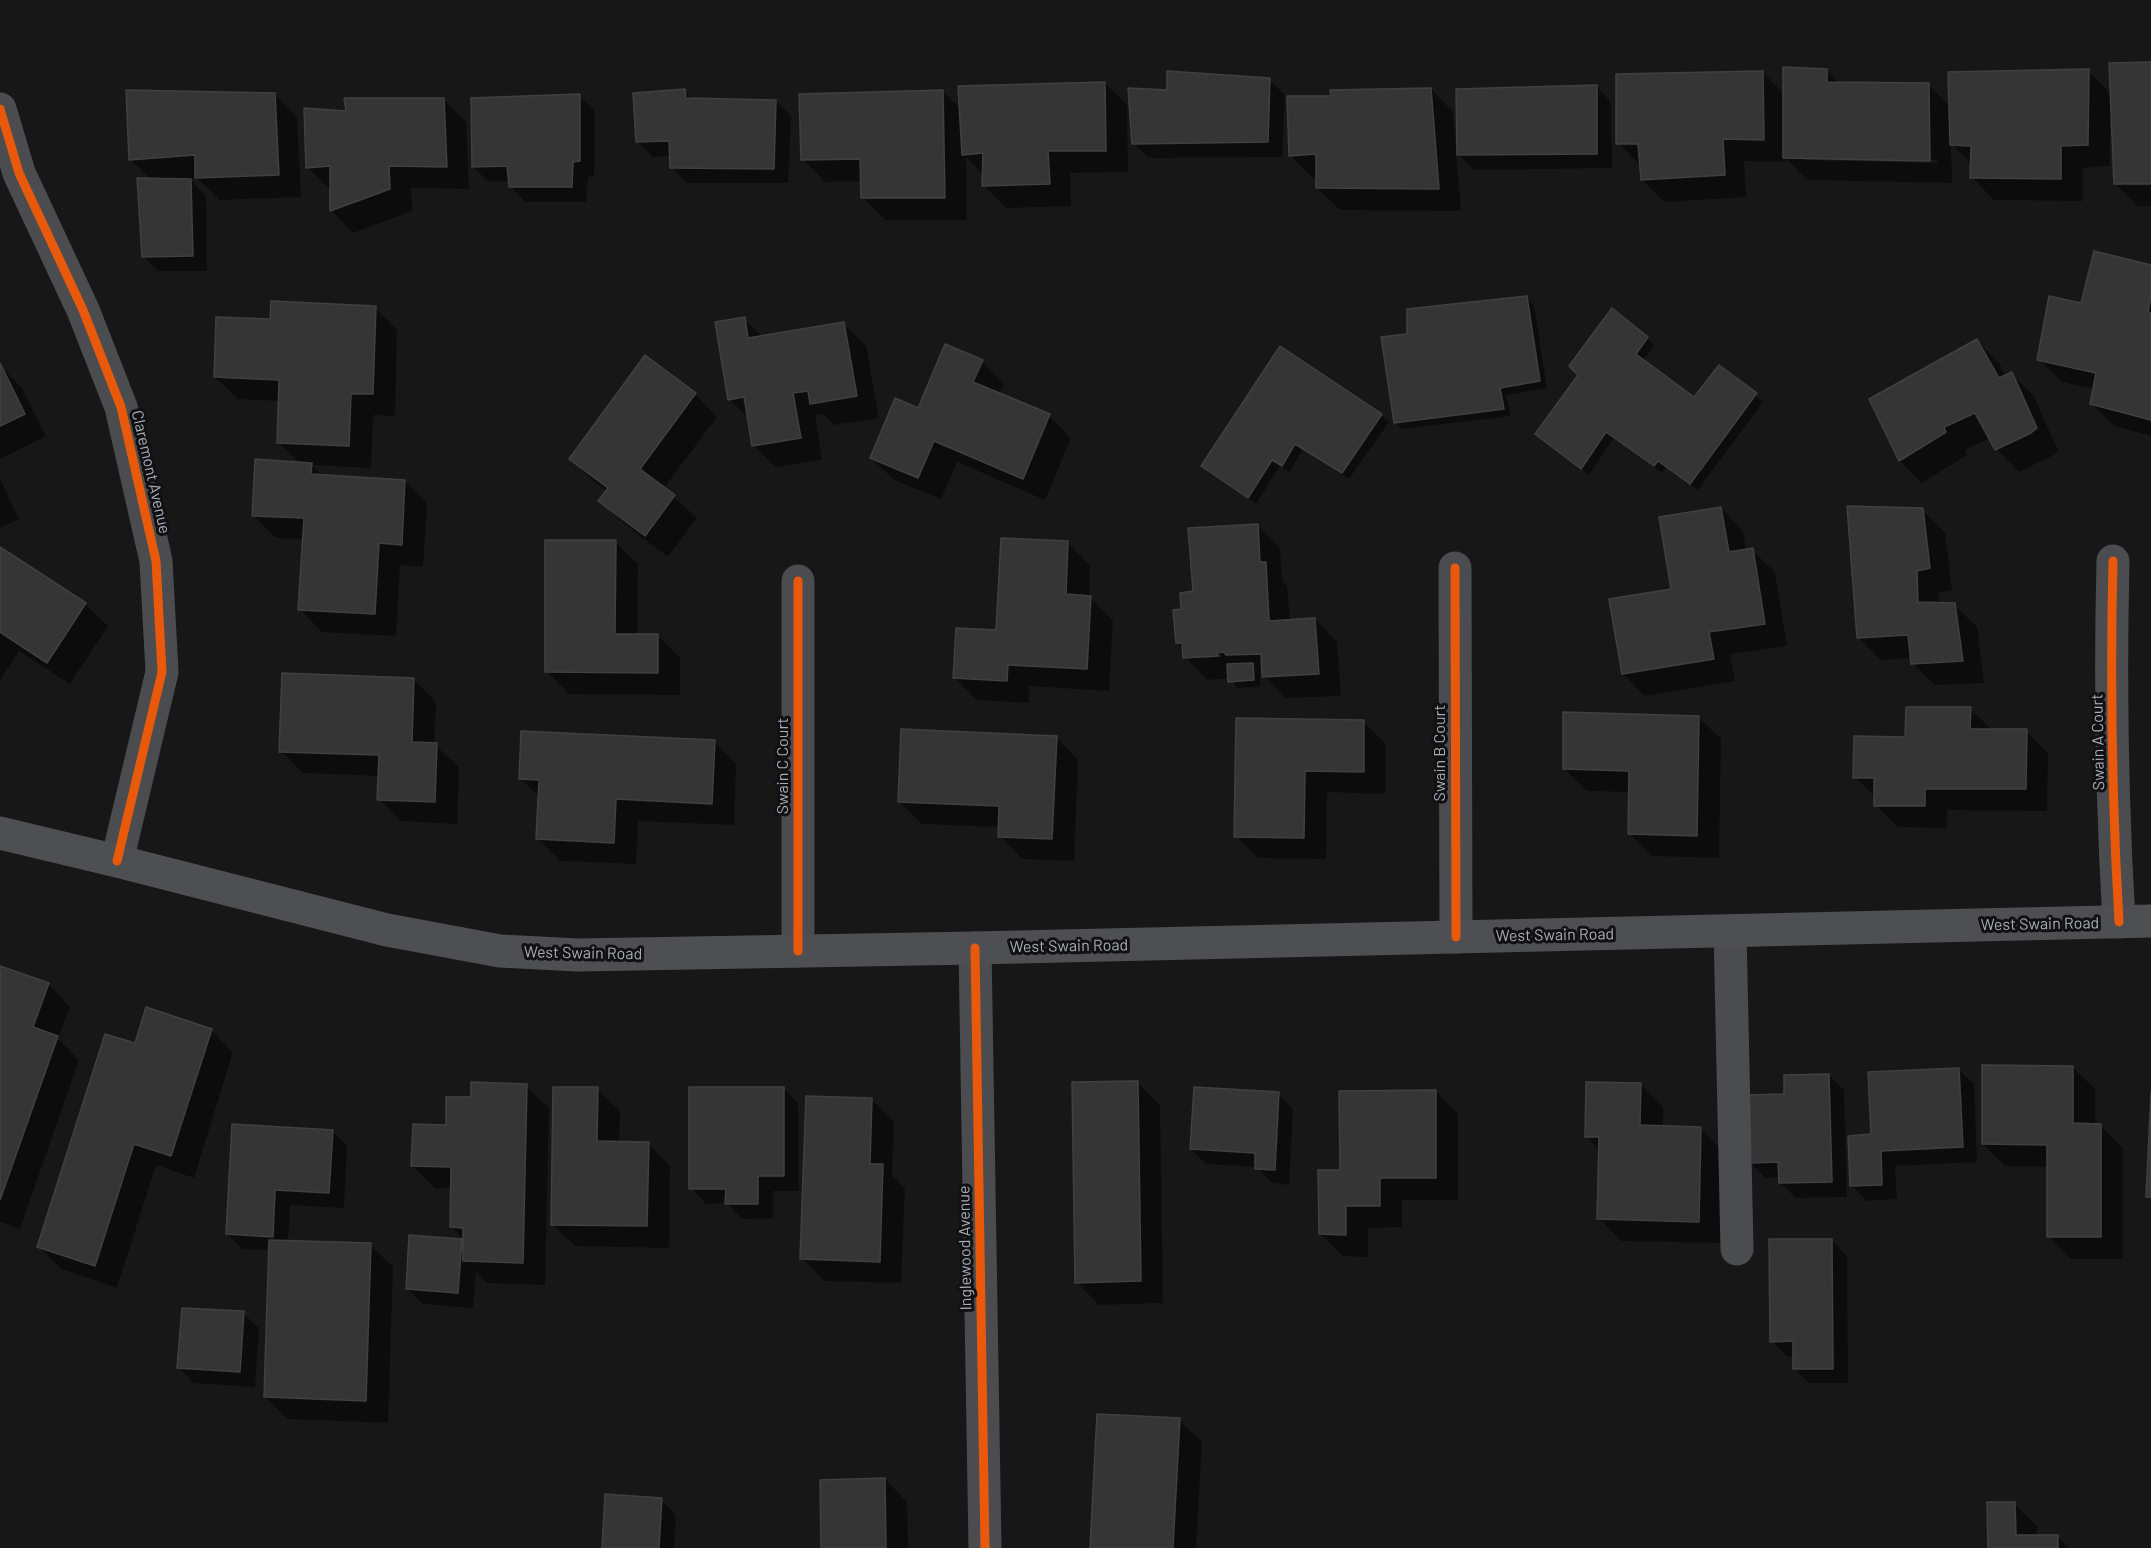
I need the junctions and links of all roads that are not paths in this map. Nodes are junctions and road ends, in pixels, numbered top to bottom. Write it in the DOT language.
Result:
graph roads {
  1 [pos="0,109"];
  2 [pos="2113,561"];
  3 [pos="1455,568"];
  4 [pos="798,582"];
  5 [pos="0,833"];
  6 [pos="117,861"];
  7 [pos="2135,922"];
  8 [pos="1730,931"];
  9 [pos="1456,937"];
  10 [pos="975,948"];
  11 [pos="798,951"];
  12 [pos="1737,1249"];
  13 [pos="985,1548"];
  1 -- 6 [label="street, Claremont Avenue"];
  2 -- 7 [label="street, Swain A Court"];
  3 -- 9 [label="street, Swain B Court"];
  4 -- 11 [label="street, Swain C Court"];
  5 -- 6 [label="main road, West Swain Road"];
  6 -- 11 [label="main road, West Swain Road"];
  7 -- 8 [label="main road, West Swain Road"];
  8 -- 9 [label="main road, West Swain Road"];
  8 -- 12 [label="street"];
  9 -- 10 [label="main road, West Swain Road"];
  10 -- 11 [label="main road, West Swain Road"];
  10 -- 13 [label="street, Inglewood Avenue"];
}
